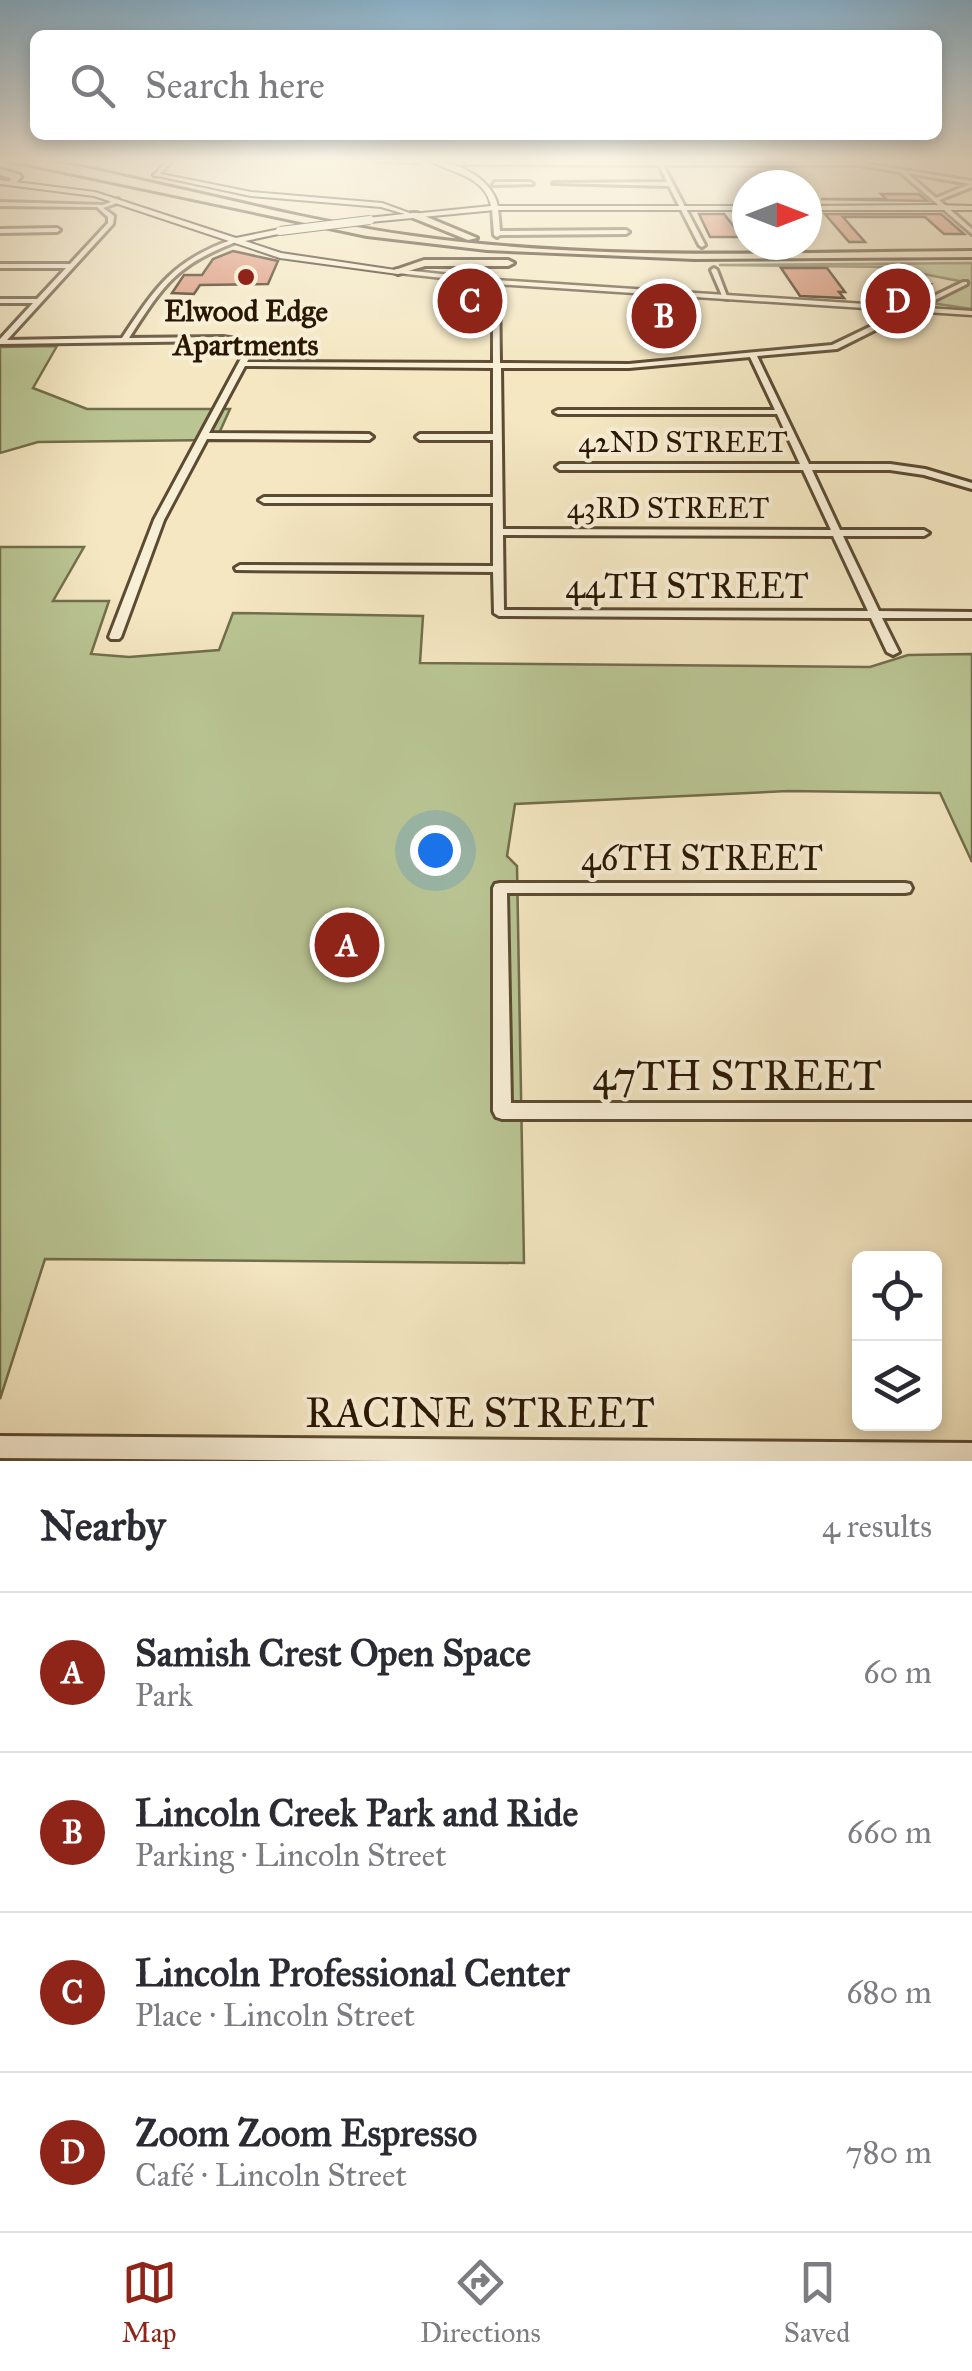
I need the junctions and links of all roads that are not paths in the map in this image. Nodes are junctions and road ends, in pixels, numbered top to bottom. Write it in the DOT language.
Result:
graph roads {
  1 [pos="105,229"];
  2 [pos="200,229"];
  3 [pos="295,229"];
  4 [pos="320,229"];
  5 [pos="350,229"];
  6 [pos="448,229"];
  7 [pos="496,229"];
  8 [pos="691,229"];
  9 [pos="0,230"];
  10 [pos="57,230"];
  11 [pos="626,232"];
  12 [pos="234,241"];
  13 [pos="698,250"];
  14 [pos="972,257"];
  15 [pos="660,262"];
  16 [pos="0,266"];
  17 [pos="70,266"];
  18 [pos="714,270"];
  19 [pos="398,271"];
  20 [pos="496,282"];
  21 [pos="965,283"];
  22 [pos="726,298"];
  23 [pos="0,302"];
  24 [pos="38,302"];
  25 [pos="910,310"];
  26 [pos="972,314"];
  27 [pos="124,340"];
  28 [pos="0,342"];
  29 [pos="753,354"];
  30 [pos="244,364"];
  31 [pos="498,366"];
  32 [pos="558,412"];
  33 [pos="780,412"];
  34 [pos="204,436"];
  35 [pos="498,436"];
  36 [pos="369,437"];
  37 [pos="420,437"];
  38 [pos="560,467"];
  39 [pos="806,467"];
  40 [pos="972,486"];
  41 [pos="264,500"];
  42 [pos="498,500"];
  43 [pos="499,532"];
  44 [pos="837,533"];
  45 [pos="924,533"];
  46 [pos="240,568"];
  47 [pos="499,569"];
  48 [pos="875,614"];
  49 [pos="972,615"];
  50 [pos="116,637"];
  51 [pos="894,652"];
  52 [pos="905,888"];
  53 [pos="502,1111"];
  54 [pos="972,1111"];
  55 [pos="0,1447"];
  56 [pos="964,1456"];
  1 -- 17 [label="street"];
  2 -- 12 [label="main road"];
  3 -- 12 [label="main road, bridge"];
  4 -- 15 [label="highway"];
  5 -- 13 [label="highway"];
  6 -- 13 [label="highway"];
  7 -- 11 [label="street"];
  8 -- 13 [label="street"];
  9 -- 10 [label="street"];
  12 -- 19 [label="main road"];
  12 -- 27 [label="street"];
  13 -- 14 [label="highway"];
  14 -- 15 [label="highway"];
  15 -- 19 [label="highway"];
  16 -- 17 [label="street"];
  17 -- 24 [label="street"];
  18 -- 22 [label="street"];
  19 -- 20 [label="street"];
  20 -- 22 [label="street"];
  20 -- 31 [label="street"];
  21 -- 25 [label="street"];
  22 -- 25 [label="street"];
  23 -- 24 [label="street"];
  24 -- 28 [label="street"];
  25 -- 26 [label="street"];
  25 -- 29 [label="street"];
  27 -- 28 [label="street"];
  27 -- 30 [label="street"];
  29 -- 31 [label="street"];
  29 -- 33 [label="street"];
  30 -- 31 [label="street"];
  30 -- 34 [label="street"];
  31 -- 35 [label="street"];
  32 -- 33 [label="street"];
  33 -- 39 [label="street"];
  34 -- 36 [label="street"];
  34 -- 50 [label="street"];
  35 -- 37 [label="street"];
  35 -- 42 [label="street"];
  38 -- 39 [label="street, 42ND STREET"];
  39 -- 40 [label="street, 42ND STREET"];
  39 -- 44 [label="street"];
  41 -- 42 [label="street"];
  42 -- 43 [label="street"];
  43 -- 44 [label="street, 43RD STREET"];
  43 -- 47 [label="street"];
  44 -- 45 [label="street, 43RD STREET"];
  44 -- 48 [label="street"];
  46 -- 47 [label="street"];
  47 -- 48 [label="street, 44TH STREET"];
  48 -- 49 [label="street, 44TH STREET"];
  48 -- 51 [label="street"];
  52 -- 53 [label="street, 46TH STREET"];
  53 -- 54 [label="street, 47TH STREET"];
  55 -- 56 [label="street, RACINE STREET"];
}
